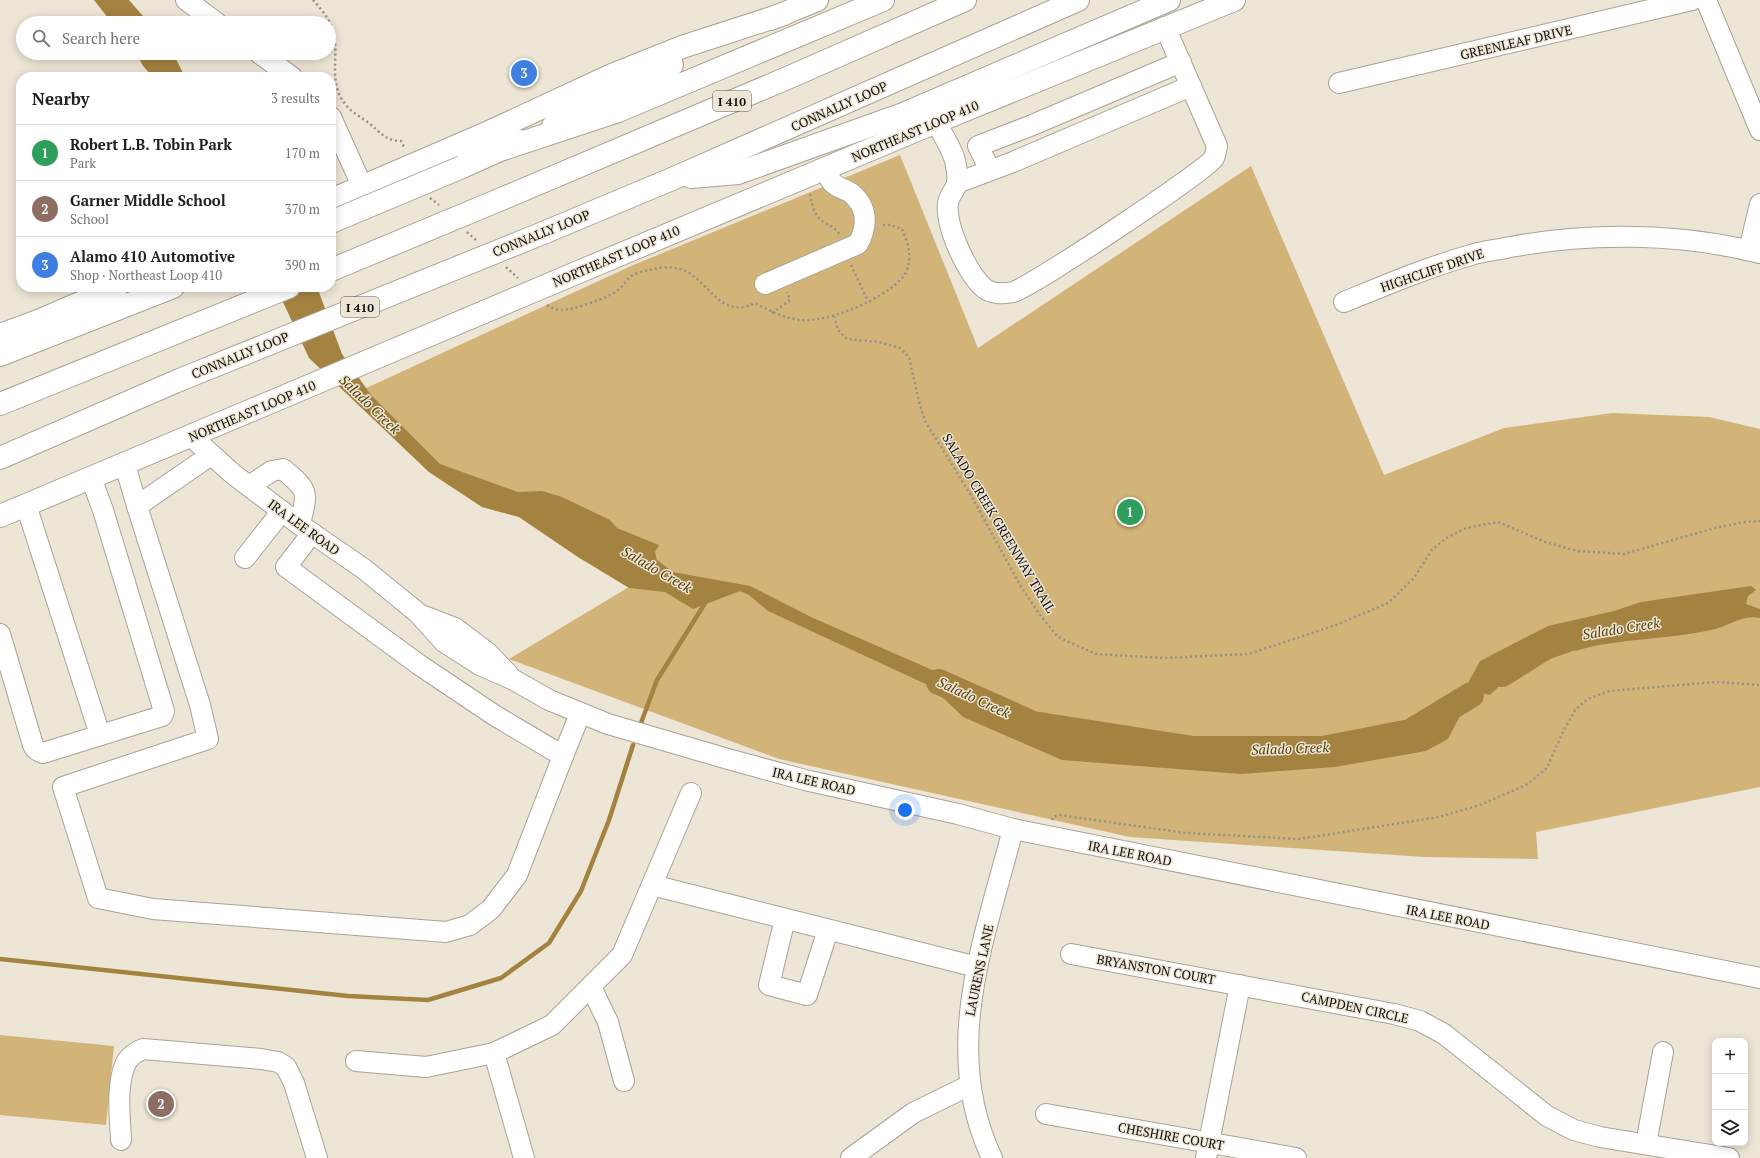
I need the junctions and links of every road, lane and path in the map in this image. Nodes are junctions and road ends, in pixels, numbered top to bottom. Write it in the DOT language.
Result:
graph roads {
  1 [pos="186,0"];
  2 [pos="313,0"];
  3 [pos="817,0"];
  4 [pos="883,0"];
  5 [pos="965,0"];
  6 [pos="1078,0"];
  7 [pos="1234,0"];
  8 [pos="1692,0"];
  9 [pos="1706,0"];
  10 [pos="1167,1"];
  11 [pos="784,14"];
  12 [pos="208,16"];
  13 [pos="326,16"];
  14 [pos="1165,27"];
  15 [pos="269,60"];
  16 [pos="335,60"];
  17 [pos="1181,62"];
  18 [pos="285,72"];
  19 [pos="335,72"];
  20 [pos="1339,83"];
  21 [pos="336,86"];
  22 [pos="1191,86"];
  23 [pos="936,122"];
  24 [pos="336,128"];
  25 [pos="1760,130"];
  26 [pos="502,149"];
  27 [pos="404,168"];
  28 [pos="825,168"];
  29 [pos="990,170"];
  30 [pos="672,179"];
  31 [pos="957,183"];
  32 [pos="362,186"];
  33 [pos="808,190"];
  34 [pos="336,198"];
  35 [pos="1760,204"];
  36 [pos="336,220"];
  37 [pos="866,226"];
  38 [pos="845,250"];
  39 [pos="1754,251"];
  40 [pos="336,268"];
  41 [pos="773,280"];
  42 [pos="105,292"];
  43 [pos="160,292"];
  44 [pos="277,292"];
  45 [pos="868,301"];
  46 [pos="1344,302"];
  47 [pos="772,313"];
  48 [pos="0,335"];
  49 [pos="0,355"];
  50 [pos="0,404"];
  51 [pos="192,437"];
  52 [pos="211,455"];
  53 [pos="6,457"];
  54 [pos="124,465"];
  55 [pos="91,478"];
  56 [pos="249,486"];
  57 [pos="26,505"];
  58 [pos="137,506"];
  59 [pos="282,511"];
  60 [pos="0,516"];
  61 [pos="1760,521"];
  62 [pos="306,529"];
  63 [pos="245,558"];
  64 [pos="0,634"];
  65 [pos="1760,685"];
  66 [pos="580,714"];
  67 [pos="100,735"];
  68 [pos="563,756"];
  69 [pos="691,794"];
  70 [pos="1050,825"];
  71 [pos="1013,830"];
  72 [pos="652,885"];
  73 [pos="785,919"];
  74 [pos="828,930"];
  75 [pos="1071,954"];
  76 [pos="978,967"];
  77 [pos="1760,978"];
  78 [pos="1240,985"];
  79 [pos="591,986"];
  80 [pos="1663,1052"];
  81 [pos="494,1053"];
  82 [pos="356,1061"];
  83 [pos="624,1081"];
  84 [pos="970,1085"];
  85 [pos="1046,1114"];
  86 [pos="121,1140"];
  87 [pos="1646,1144"];
  88 [pos="1208,1151"];
  89 [pos="317,1158"];
  90 [pos="524,1158"];
  91 [pos="851,1158"];
  92 [pos="992,1158"];
  93 [pos="1296,1158"];
  94 [pos="1729,1158"];
  1 -- 12 [label="street"];
  2 -- 13 [label="path"];
  3 -- 11 [label="main road"];
  4 -- 26 [label="main road"];
  5 -- 40 [label="main road, I 410, bridge"];
  6 -- 30 [label="main road, CONNALLY LOOP / I 410"];
  7 -- 14 [label="main road, NORTHEAST LOOP 410"];
  8 -- 20 [label="street, GREENLEAF DRIVE"];
  9 -- 25 [label="street"];
  10 -- 30 [label="main road"];
  11 -- 26 [label="main road"];
  11 -- 27 [label="main road"];
  14 -- 17 [label="street"];
  14 -- 23 [label="main road, NORTHEAST LOOP 410"];
  15 -- 18 [label="street"];
  16 -- 19 [label="path"];
  17 -- 22 [label="street"];
  17 -- 29 [label="street"];
  21 -- 27 [label="path"];
  22 -- 29 [label="street"];
  22 -- 31 [label="street"];
  23 -- 28 [label="main road, NORTHEAST LOOP 410"];
  23 -- 31 [label="street"];
  24 -- 32 [label="street"];
  26 -- 36 [label="main road, bridge"];
  27 -- 32 [label="main road"];
  28 -- 37 [label="street"];
  28 -- 51 [label="main road, NORTHEAST LOOP 410, bridge"];
  29 -- 31 [label="street"];
  30 -- 53 [label="main road, CONNALLY LOOP / I 410, bridge"];
  32 -- 34 [label="main road"];
  33 -- 38 [label="path"];
  35 -- 39 [label="street"];
  37 -- 38 [label="street"];
  37 -- 45 [label="path"];
  38 -- 41 [label="street"];
  38 -- 45 [label="path"];
  39 -- 46 [label="street, HIGHCLIFF DRIVE"];
  41 -- 47 [label="path"];
  42 -- 48 [label="main road"];
  43 -- 49 [label="main road"];
  44 -- 50 [label="main road"];
  45 -- 61 [label="path, SALADO CREEK GREENWAY TRAIL"];
  51 -- 52 [label="street, IRA LEE ROAD"];
  51 -- 54 [label="main road, NORTHEAST LOOP 410"];
  52 -- 56 [label="street, IRA LEE ROAD"];
  52 -- 58 [label="street"];
  54 -- 55 [label="main road, NORTHEAST LOOP 410"];
  54 -- 58 [label="street"];
  55 -- 57 [label="main road, NORTHEAST LOOP 410"];
  55 -- 67 [label="street"];
  56 -- 59 [label="street, IRA LEE ROAD"];
  56 -- 62 [label="street"];
  57 -- 60 [label="main road, NORTHEAST LOOP 410"];
  57 -- 67 [label="street"];
  58 -- 68 [label="street"];
  59 -- 62 [label="street, IRA LEE ROAD"];
  59 -- 63 [label="street"];
  62 -- 66 [label="street, IRA LEE ROAD"];
  62 -- 68 [label="street"];
  64 -- 67 [label="street"];
  65 -- 70 [label="path"];
  66 -- 68 [label="street"];
  66 -- 71 [label="street, IRA LEE ROAD"];
  69 -- 72 [label="street"];
  71 -- 76 [label="street, LAURENS LANE"];
  71 -- 77 [label="street, IRA LEE ROAD"];
  72 -- 73 [label="street"];
  72 -- 79 [label="street"];
  73 -- 74 [label="street"];
  73 -- 74 [label="street"];
  74 -- 76 [label="street"];
  75 -- 78 [label="street, BRYANSTON COURT"];
  76 -- 84 [label="street, LAURENS LANE"];
  78 -- 87 [label="street, CAMPDEN CIRCLE"];
  78 -- 88 [label="street"];
  79 -- 81 [label="street"];
  79 -- 83 [label="street"];
  80 -- 87 [label="street"];
  81 -- 82 [label="street"];
  81 -- 90 [label="street"];
  84 -- 91 [label="street"];
  84 -- 92 [label="street, LAURENS LANE"];
  85 -- 88 [label="street, CHESHIRE COURT"];
  86 -- 89 [label="street"];
  87 -- 94 [label="street, CAMPDEN CIRCLE"];
  88 -- 93 [label="street, CHESHIRE COURT"];
}
